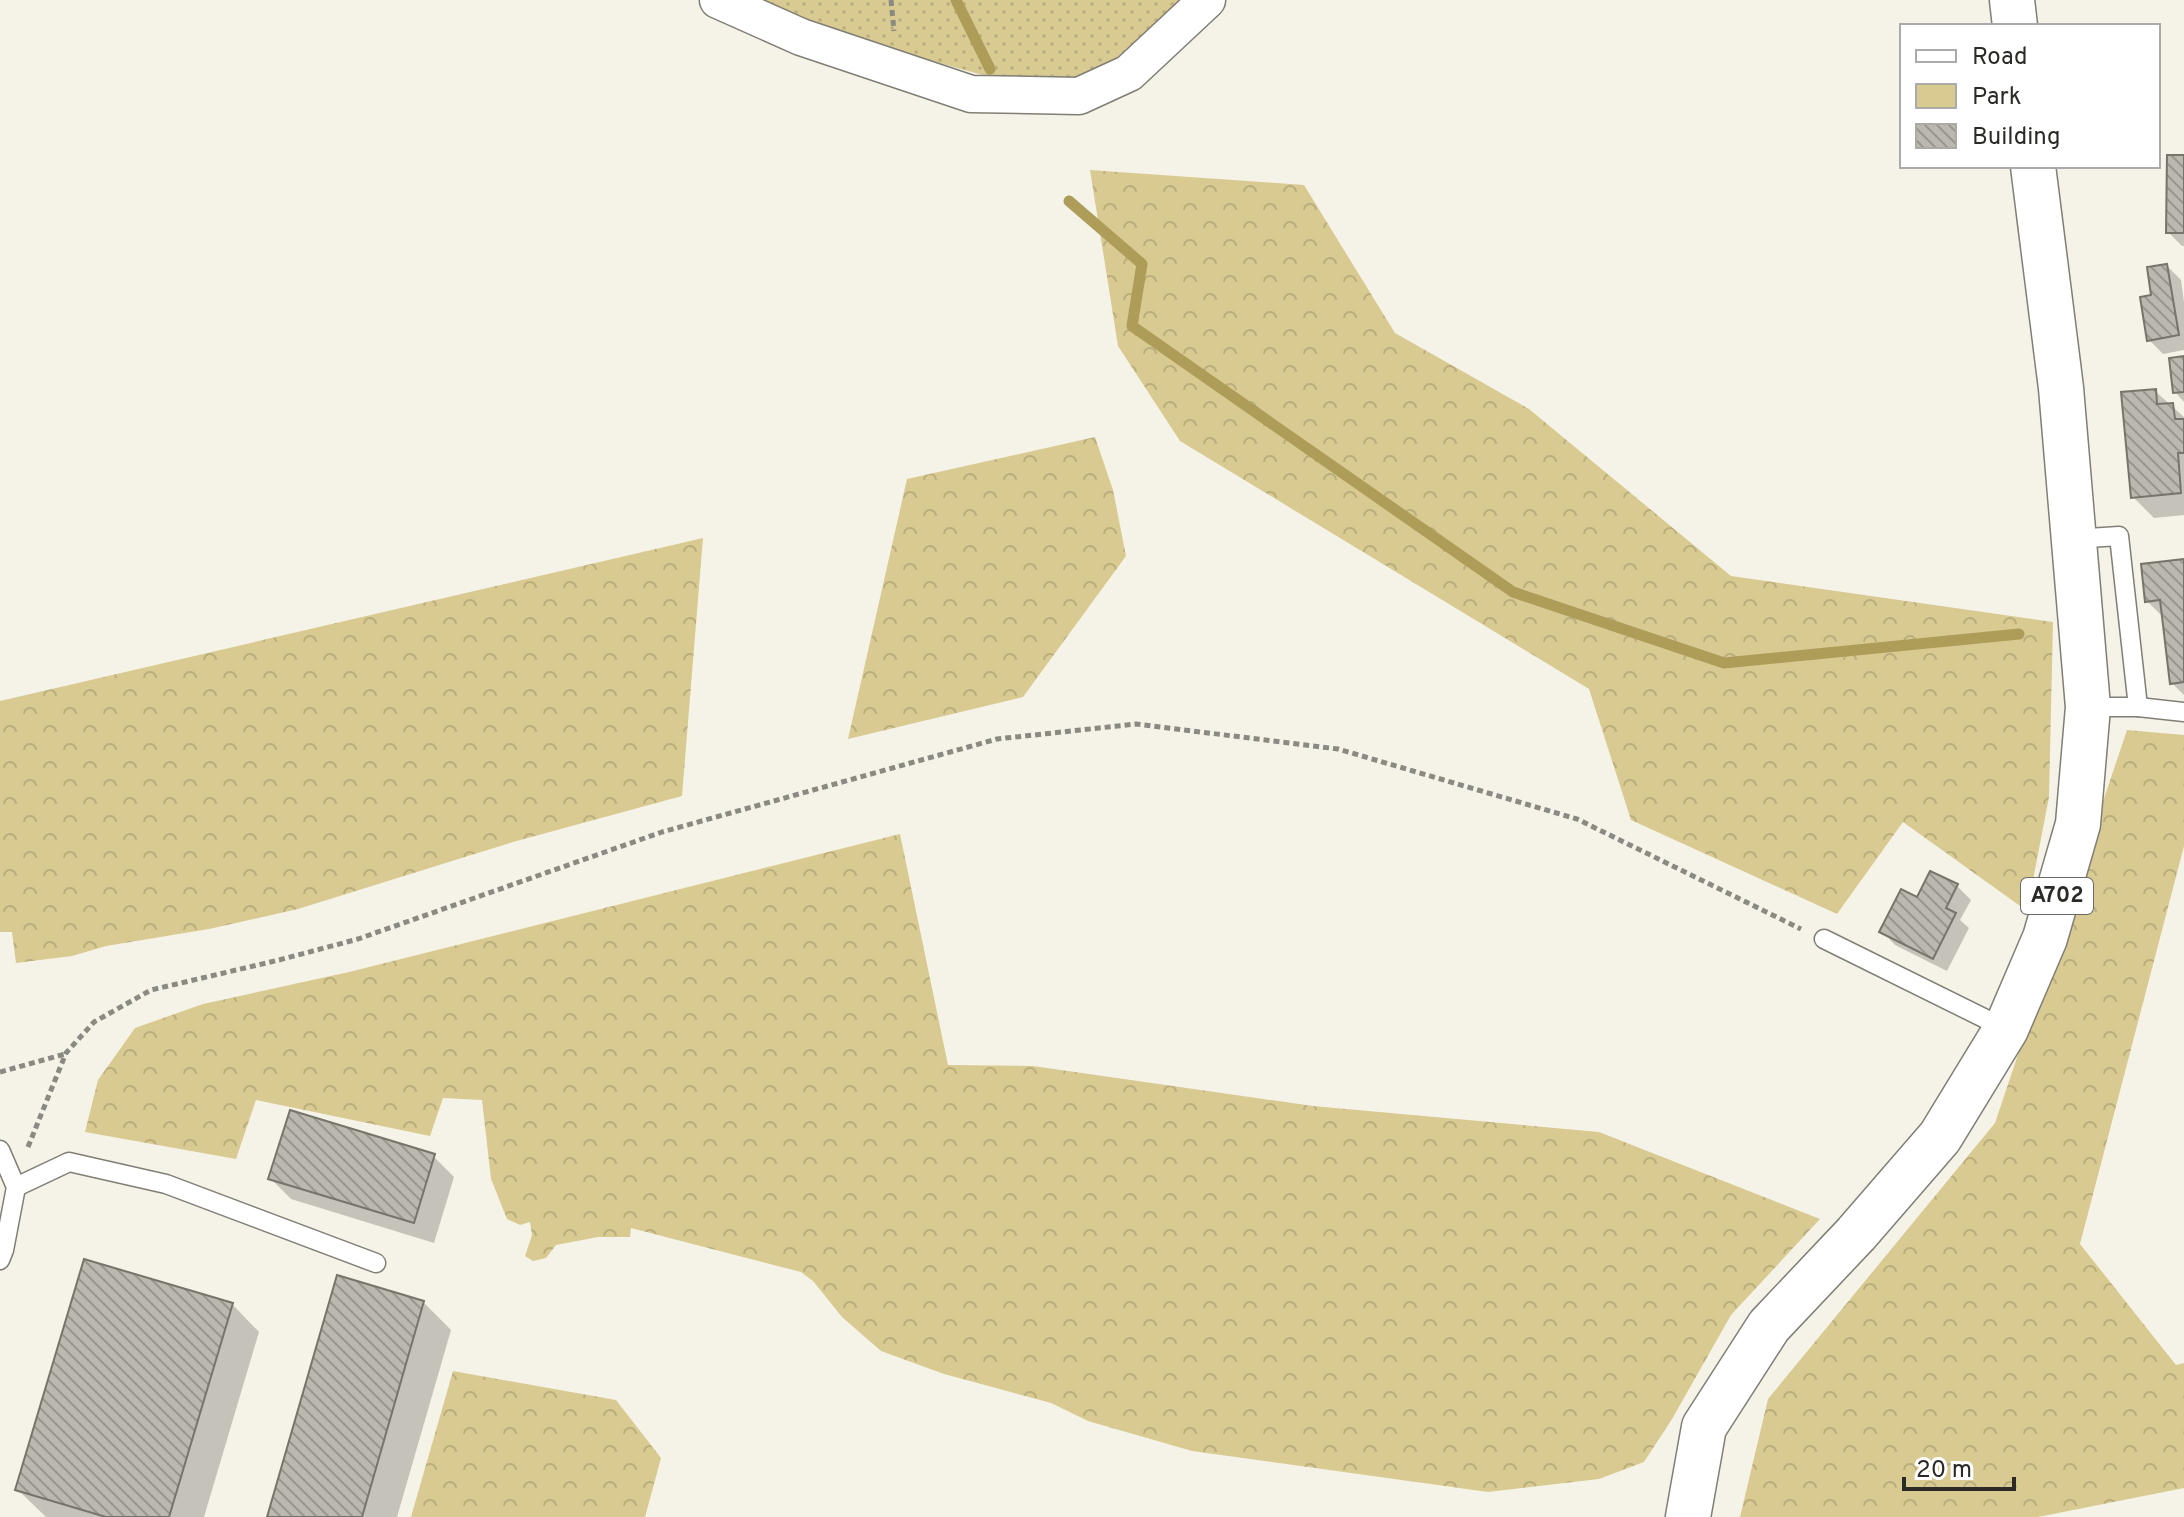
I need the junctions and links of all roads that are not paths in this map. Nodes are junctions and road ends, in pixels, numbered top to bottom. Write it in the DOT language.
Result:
graph roads {
  1 [pos="718,0"];
  2 [pos="1207,0"];
  3 [pos="2012,0"];
  4 [pos="2015,24"];
  5 [pos="2033,168"];
  6 [pos="2073,539"];
  7 [pos="2088,707"];
  8 [pos="2138,707"];
  9 [pos="2184,712"];
  10 [pos="1824,939"];
  11 [pos="2006,1029"];
  12 [pos="0,1150"];
  13 [pos="16,1187"];
  14 [pos="0,1260"];
  15 [pos="376,1263"];
  16 [pos="1688,1517"];
  1 -- 2 [label="street"];
  3 -- 4 [label="highway"];
  5 -- 6 [label="highway, A702"];
  6 -- 7 [label="highway, A702"];
  6 -- 8 [label="lane"];
  7 -- 8 [label="lane"];
  7 -- 11 [label="highway, A702"];
  8 -- 9 [label="lane"];
  10 -- 11 [label="lane"];
  11 -- 16 [label="highway, A702"];
  12 -- 13 [label="lane"];
  13 -- 14 [label="lane"];
  13 -- 15 [label="lane"];
}
